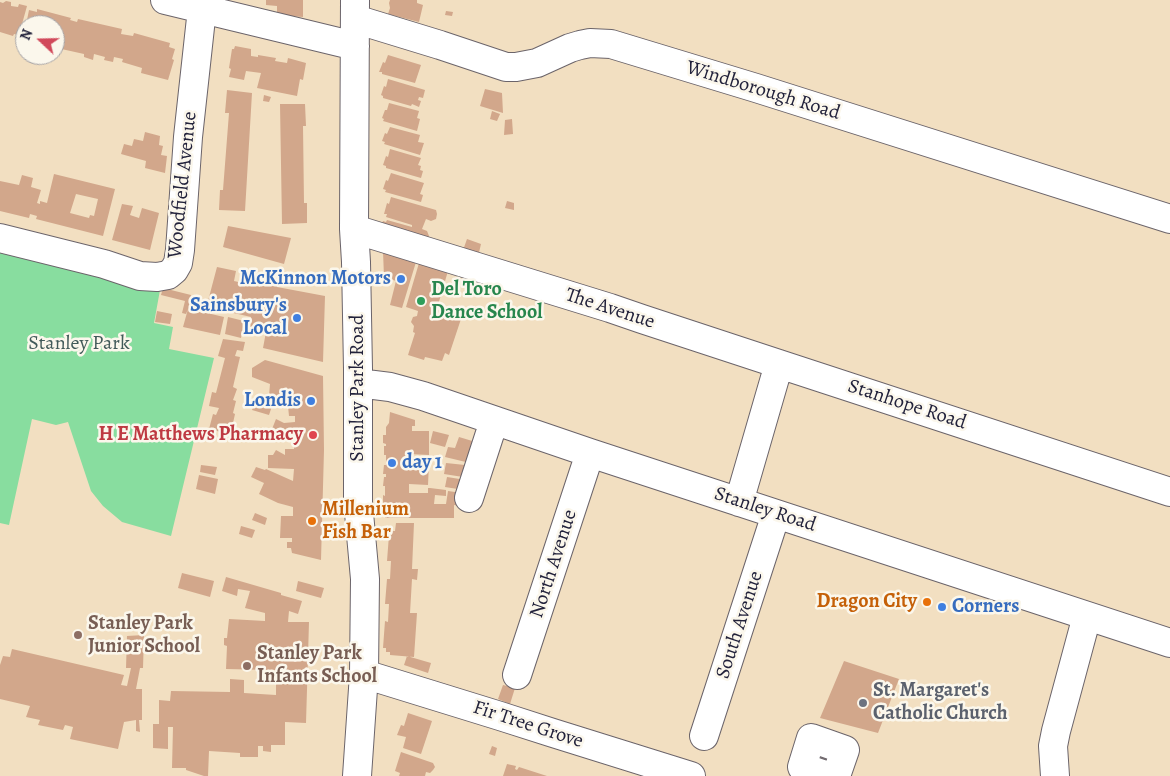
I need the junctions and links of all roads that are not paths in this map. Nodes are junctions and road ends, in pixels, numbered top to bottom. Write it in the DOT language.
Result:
graph roads {
  1 [pos="164,0"];
  2 [pos="202,9"];
  3 [pos="355,10"];
  4 [pos="355,46"];
  5 [pos="1170,219"];
  6 [pos="354,229"];
  7 [pos="0,238"];
  8 [pos="779,364"];
  9 [pos="358,383"];
  10 [pos="494,421"];
  11 [pos="590,453"];
  12 [pos="1170,492"];
  13 [pos="468,498"];
  14 [pos="739,502"];
  15 [pos="776,514"];
  16 [pos="1087,616"];
  17 [pos="1170,643"];
  18 [pos="364,674"];
  19 [pos="517,675"];
  20 [pos="704,736"];
  21 [pos="357,776"];
  22 [pos="692,776"];
  23 [pos="828,776"];
  24 [pos="836,776"];
  25 [pos="1055,776"];
  1 -- 2 [label="street"];
  2 -- 4 [label="street"];
  2 -- 7 [label="street, Woodfield Avenue"];
  3 -- 4 [label="street, Stanley Park Road"];
  3 -- 5 [label="street, Windborough Road"];
  4 -- 6 [label="street, Stanley Park Road"];
  6 -- 8 [label="street, The Avenue"];
  6 -- 9 [label="street, Stanley Park Road"];
  8 -- 12 [label="street, Stanhope Road"];
  8 -- 14 [label="street"];
  9 -- 10 [label="street, Stanley Road"];
  9 -- 18 [label="street, Stanley Park Road"];
  10 -- 11 [label="street, Stanley Road"];
  10 -- 13 [label="street"];
  11 -- 14 [label="street, Stanley Road"];
  11 -- 19 [label="street, North Avenue"];
  14 -- 15 [label="street, Stanley Road"];
  15 -- 16 [label="street, Stanley Road"];
  15 -- 20 [label="street, South Avenue"];
  16 -- 17 [label="street, Stanley Road"];
  16 -- 25 [label="street"];
  18 -- 21 [label="street, Stanley Park Road"];
  18 -- 22 [label="street, Fir Tree Grove"];
  23 -- 24 [label="street"];
}
